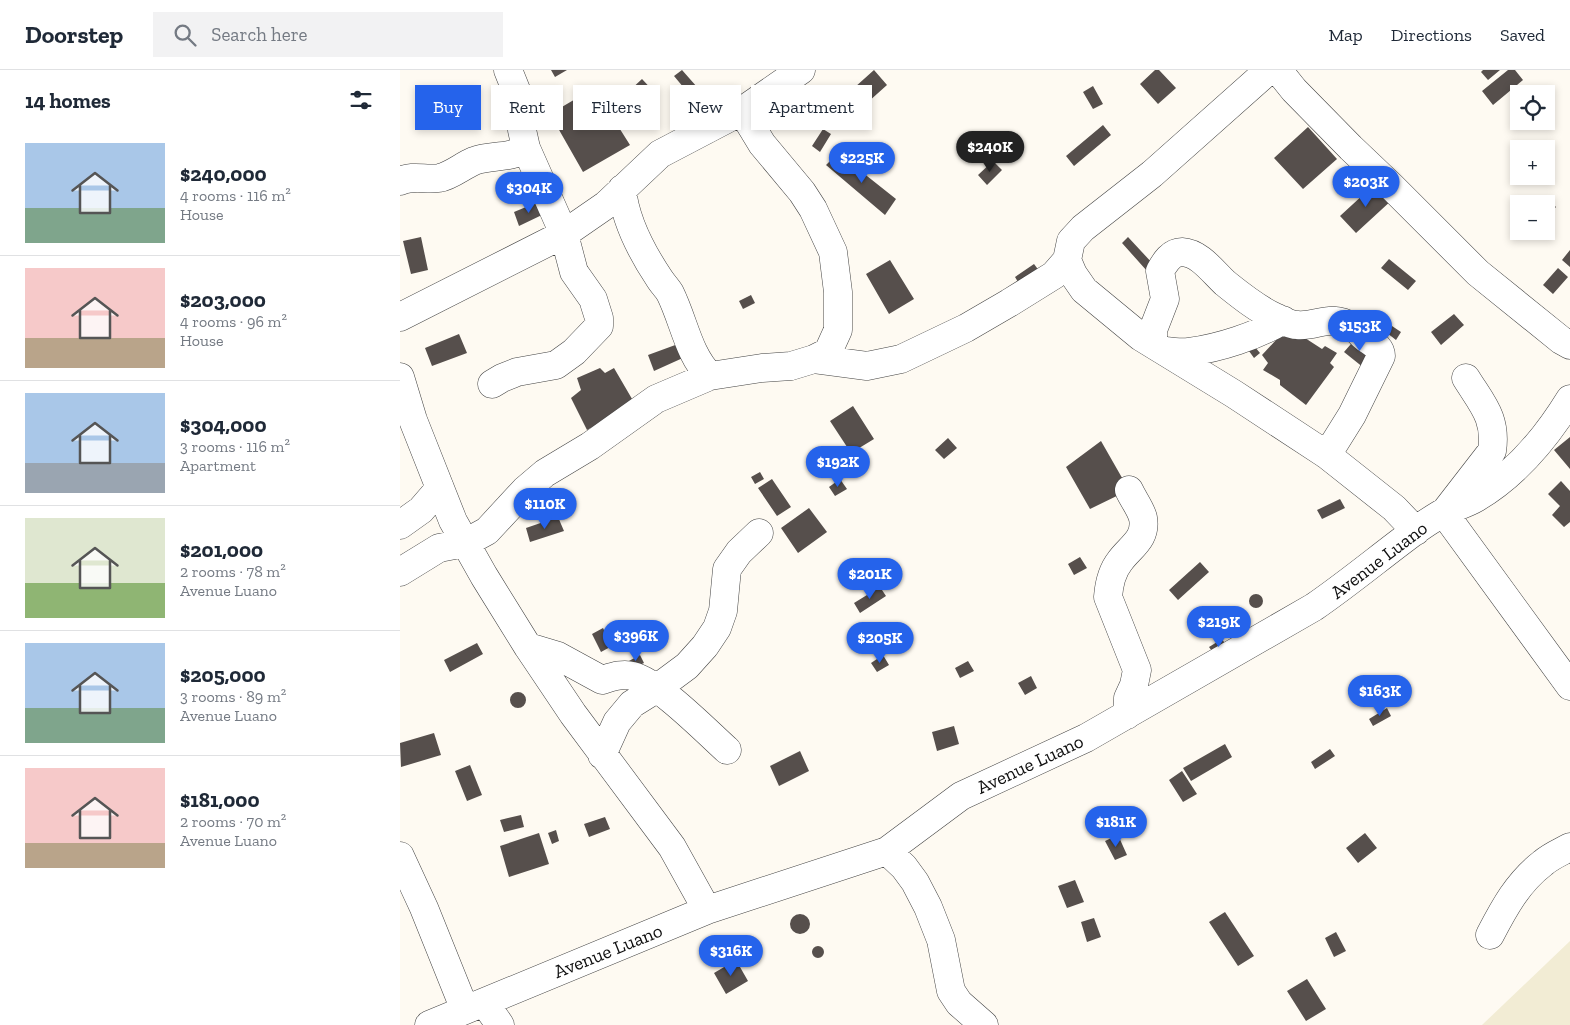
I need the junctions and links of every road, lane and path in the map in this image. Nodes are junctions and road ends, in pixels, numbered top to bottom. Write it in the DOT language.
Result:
graph roads {
  1 [pos="508,70"];
  2 [pos="801,70"];
  3 [pos="1269,70"];
  4 [pos="1278,70"];
  5 [pos="742,111"];
  6 [pos="526,148"];
  7 [pos="400,180"];
  8 [pos="622,189"];
  9 [pos="564,234"];
  10 [pos="524,254"];
  11 [pos="1066,260"];
  12 [pos="574,272"];
  13 [pos="400,317"];
  14 [pos="1282,320"];
  15 [pos="1570,345"];
  16 [pos="1159,348"];
  17 [pos="814,359"];
  18 [pos="710,376"];
  19 [pos="400,377"];
  20 [pos="1466,378"];
  21 [pos="492,384"];
  22 [pos="1570,399"];
  23 [pos="1327,455"];
  24 [pos="440,488"];
  25 [pos="1129,490"];
  26 [pos="1444,512"];
  27 [pos="400,526"];
  28 [pos="1416,531"];
  29 [pos="759,533"];
  30 [pos="465,543"];
  31 [pos="400,572"];
  32 [pos="528,647"];
  33 [pos="1570,686"];
  34 [pos="656,689"];
  35 [pos="1127,715"];
  36 [pos="728,750"];
  37 [pos="602,755"];
  38 [pos="1570,847"];
  39 [pos="887,851"];
  40 [pos="400,856"];
  41 [pos="707,910"];
  42 [pos="1490,935"];
  43 [pos="475,1006"];
  44 [pos="429,1025"];
  45 [pos="500,1025"];
  46 [pos="984,1025"];
  1 -- 6 [label="street"];
  2 -- 5 [label="street"];
  3 -- 11 [label="street"];
  4 -- 15 [label="street"];
  5 -- 8 [label="street"];
  5 -- 17 [label="street"];
  6 -- 7 [label="street"];
  6 -- 9 [label="street"];
  8 -- 9 [label="street"];
  8 -- 18 [label="street"];
  9 -- 10 [label="street"];
  9 -- 12 [label="street"];
  10 -- 12 [label="street"];
  10 -- 13 [label="street"];
  11 -- 16 [label="street"];
  11 -- 17 [label="street"];
  12 -- 21 [label="street"];
  14 -- 16 [label="street"];
  14 -- 16 [label="street"];
  14 -- 23 [label="street"];
  16 -- 23 [label="street"];
  17 -- 18 [label="street"];
  18 -- 30 [label="street"];
  19 -- 24 [label="street"];
  20 -- 26 [label="street"];
  22 -- 26 [label="street, Avenue Luano"];
  23 -- 28 [label="street"];
  24 -- 27 [label="street"];
  24 -- 30 [label="street"];
  25 -- 35 [label="street"];
  26 -- 28 [label="street, Avenue Luano"];
  26 -- 33 [label="street"];
  28 -- 35 [label="street, Avenue Luano"];
  29 -- 34 [label="street"];
  30 -- 31 [label="street"];
  30 -- 32 [label="street"];
  32 -- 34 [label="street"];
  32 -- 37 [label="street"];
  34 -- 36 [label="street"];
  34 -- 37 [label="street"];
  35 -- 39 [label="street, Avenue Luano"];
  37 -- 41 [label="street"];
  38 -- 42 [label="street"];
  39 -- 41 [label="street, Avenue Luano"];
  39 -- 46 [label="street"];
  40 -- 43 [label="street"];
  41 -- 43 [label="street, Avenue Luano"];
  43 -- 44 [label="street, Avenue Luano"];
  43 -- 45 [label="street"];
}
